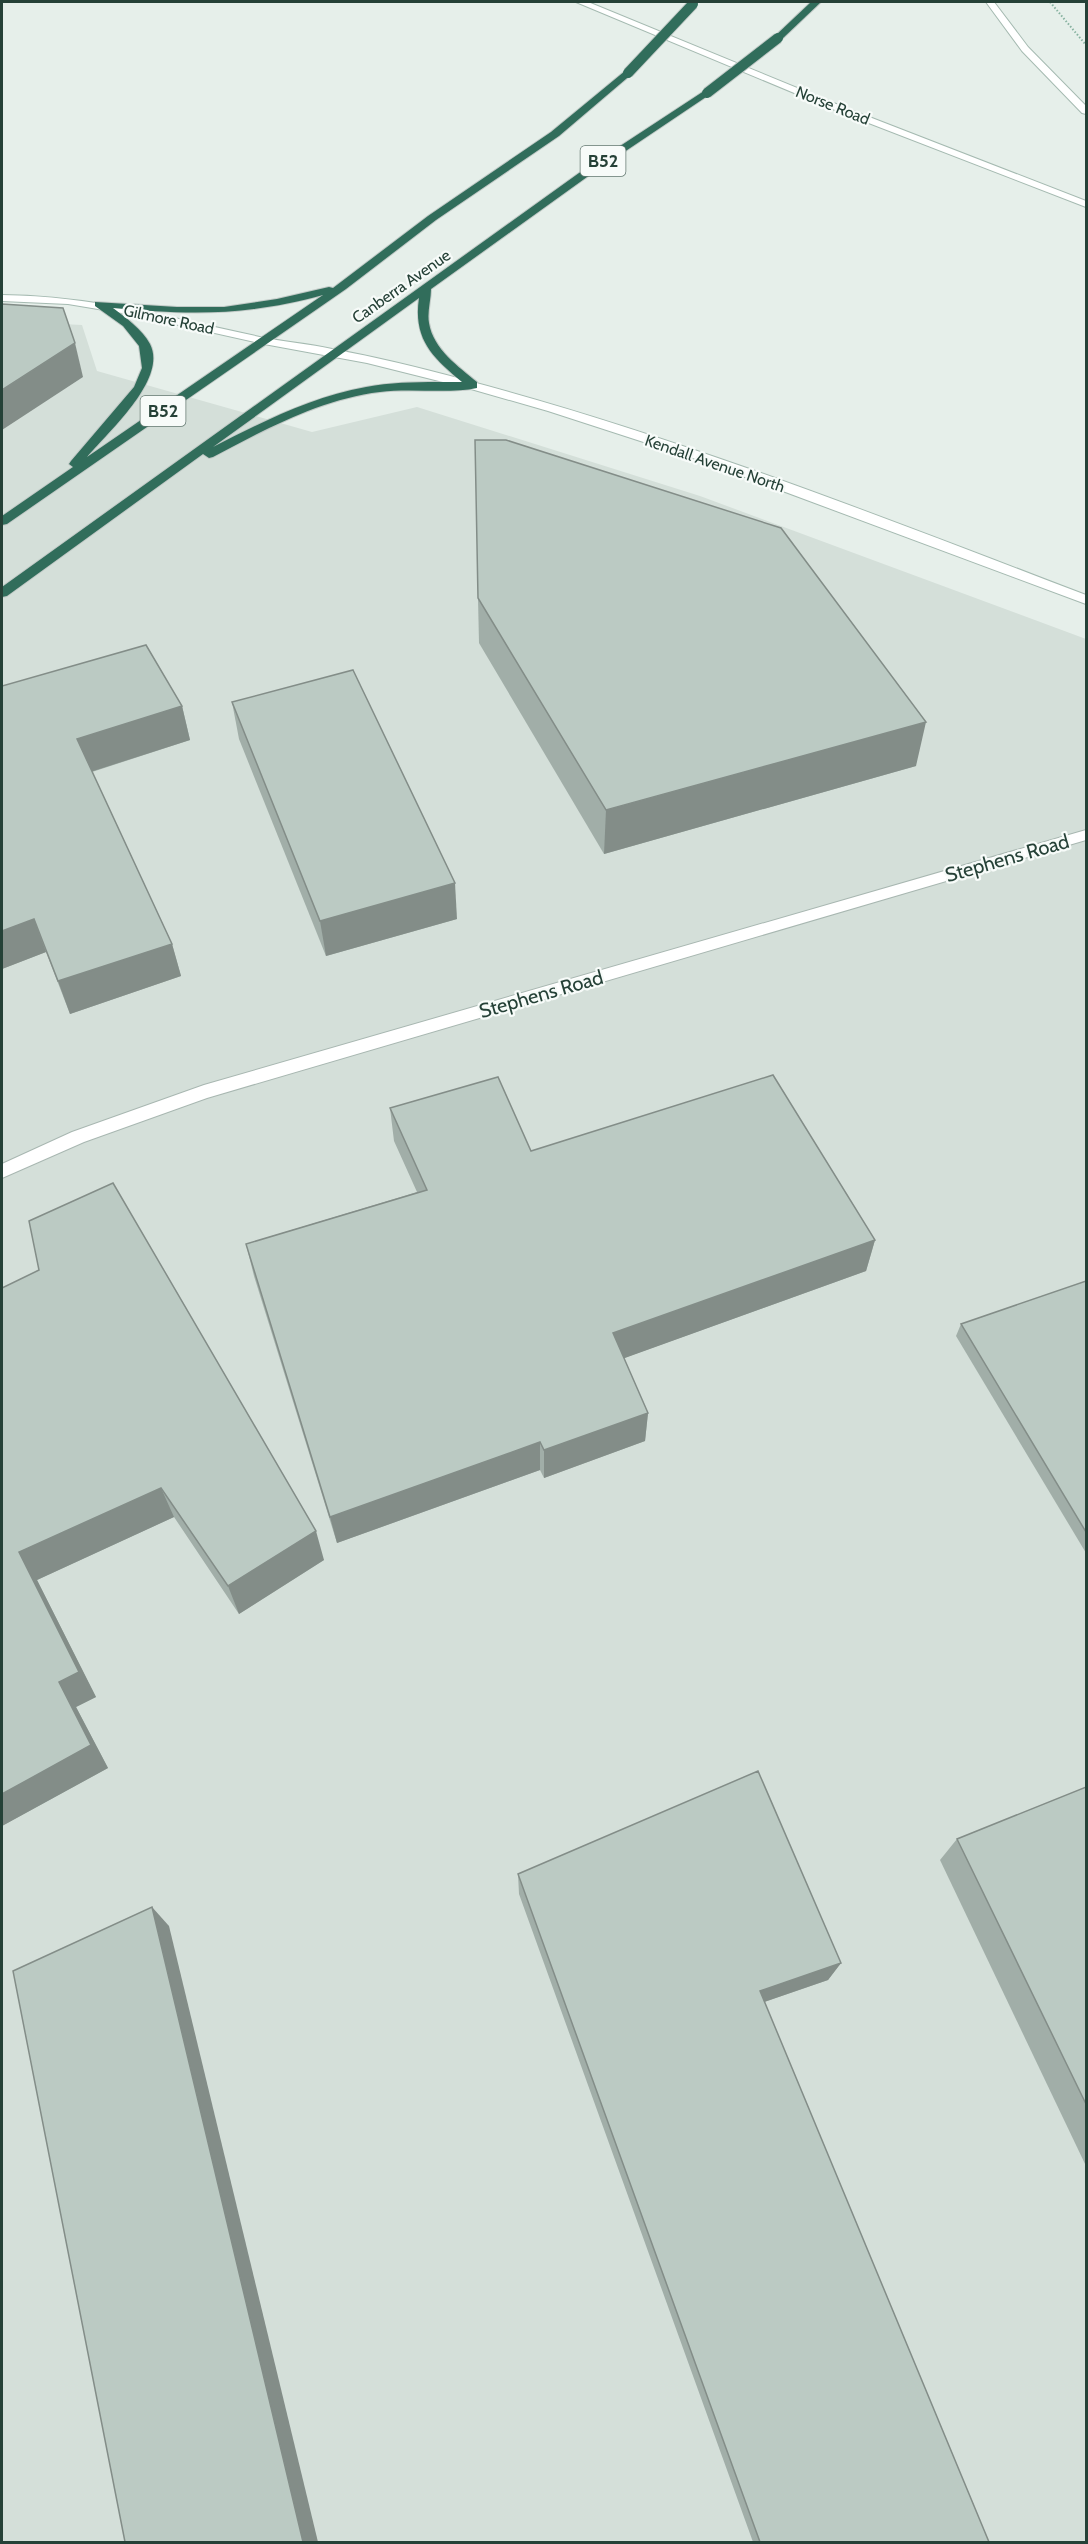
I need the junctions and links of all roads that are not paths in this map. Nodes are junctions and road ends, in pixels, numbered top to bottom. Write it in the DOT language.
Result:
graph roads {
  1 [pos="581,2"];
  2 [pos="816,2"];
  3 [pos="990,2"];
  4 [pos="694,3"];
  5 [pos="1086,111"];
  6 [pos="1086,204"];
  7 [pos="342,286"];
  8 [pos="426,290"];
  9 [pos="2,298"];
  10 [pos="99,304"];
  11 [pos="264,340"];
  12 [pos="334,353"];
  13 [pos="473,385"];
  14 [pos="60,481"];
  15 [pos="148,487"];
  16 [pos="2,521"];
  17 [pos="2,593"];
  18 [pos="1086,600"];
  19 [pos="1086,835"];
  20 [pos="2,1171"];
  1 -- 6 [label="street, Norse Road"];
  2 -- 8 [label="highway, Canberra Avenue / B52, bridge"];
  3 -- 5 [label="street"];
  4 -- 7 [label="highway, Canberra Avenue / B52, bridge"];
  7 -- 10 [label="highway"];
  7 -- 11 [label="highway, Canberra Avenue / B52"];
  8 -- 12 [label="highway, Canberra Avenue / B52"];
  8 -- 13 [label="highway"];
  9 -- 10 [label="street, Gilmore Road"];
  10 -- 11 [label="street, Gilmore Road"];
  10 -- 14 [label="highway"];
  11 -- 12 [label="street, Gilmore Road"];
  11 -- 14 [label="highway, Canberra Avenue / B52"];
  12 -- 13 [label="street, Kendall Avenue North"];
  12 -- 15 [label="highway, Canberra Avenue / B52"];
  13 -- 15 [label="highway"];
  13 -- 18 [label="street, Kendall Avenue North"];
  14 -- 16 [label="highway, Canberra Avenue / B52"];
  15 -- 17 [label="highway, Canberra Avenue / B52"];
  19 -- 20 [label="street, Stephens Road"];
}
